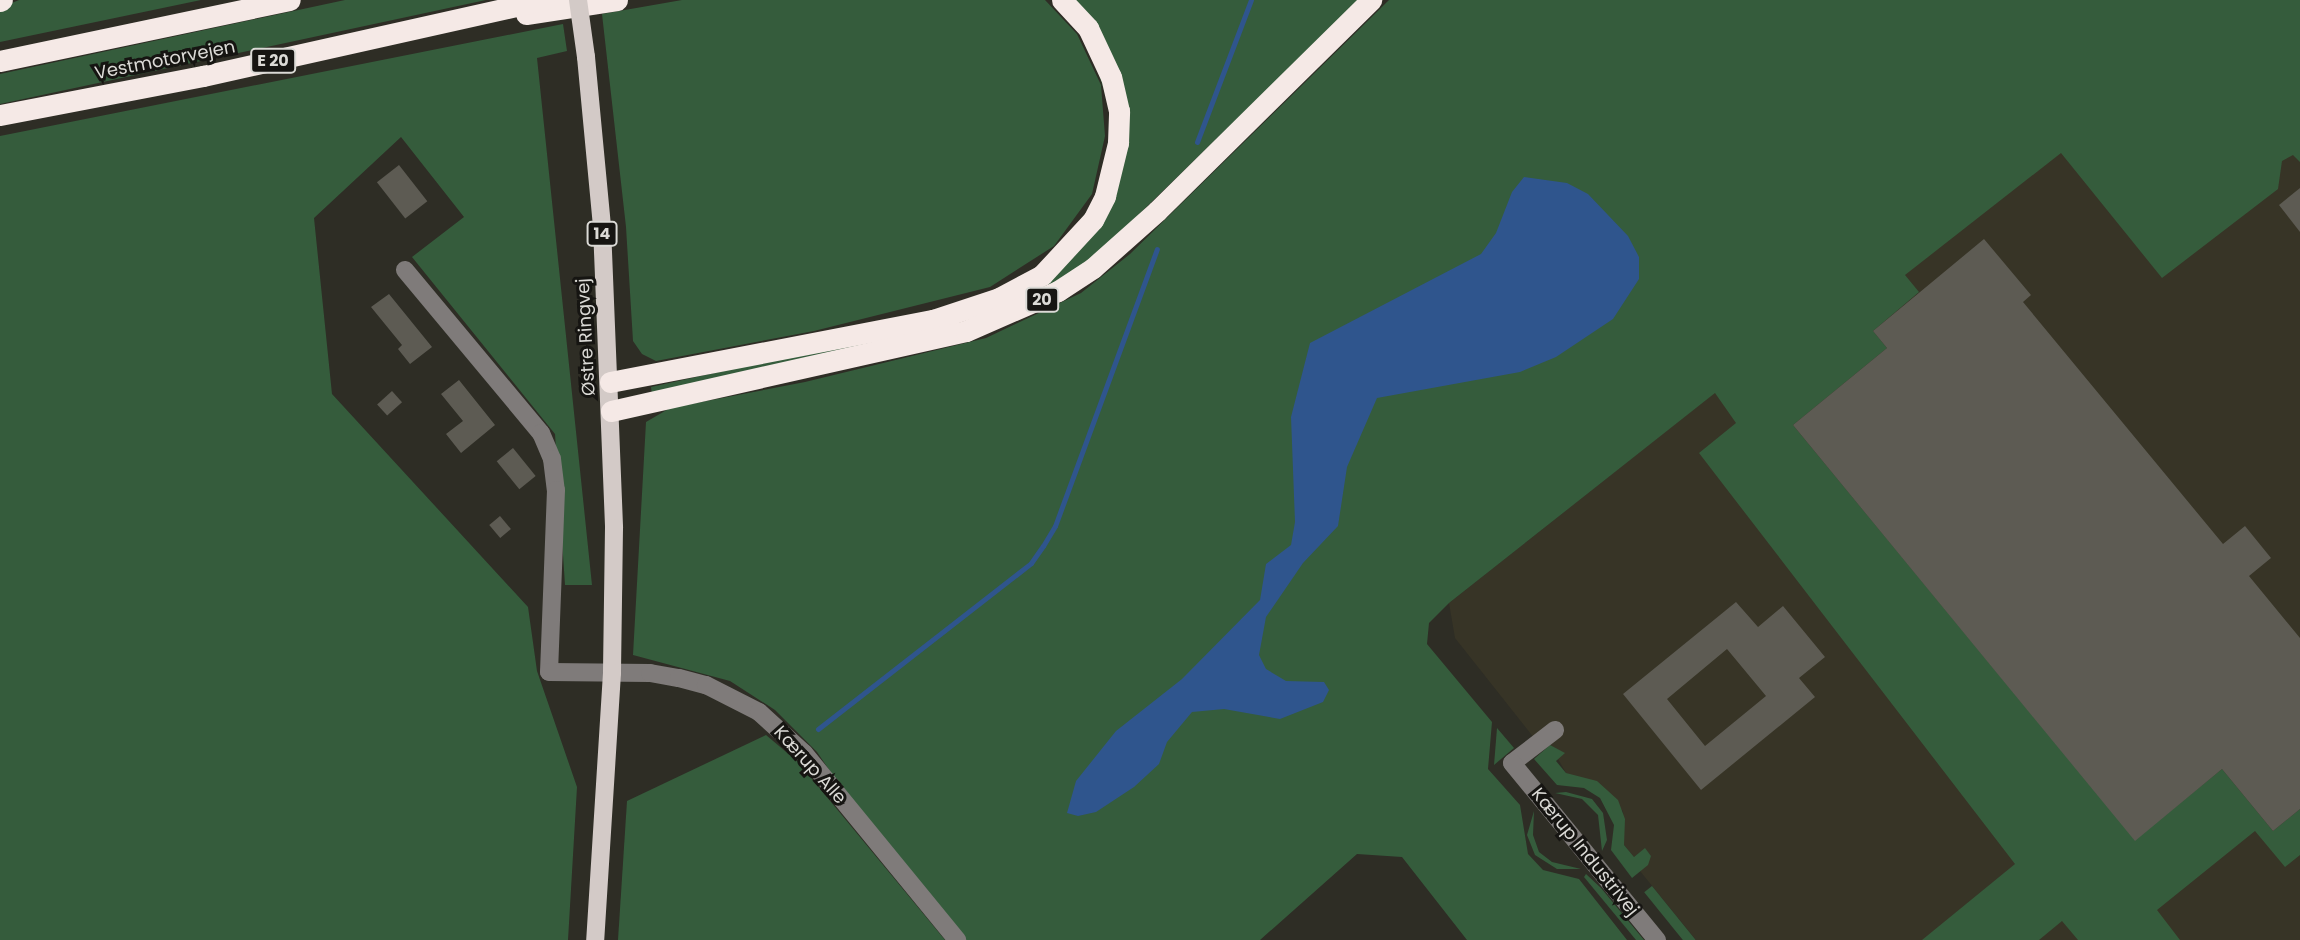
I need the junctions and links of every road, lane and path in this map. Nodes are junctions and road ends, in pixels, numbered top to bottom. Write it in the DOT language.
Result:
graph roads {
  1 [pos="290,0"];
  2 [pos="544,0"];
  3 [pos="578,0"];
  4 [pos="618,0"];
  5 [pos="1062,0"];
  6 [pos="1371,0"];
  7 [pos="362,40"];
  8 [pos="0,61"];
  9 [pos="0,115"];
  10 [pos="405,270"];
  11 [pos="610,383"];
  12 [pos="611,411"];
  13 [pos="612,673"];
  14 [pos="1555,730"];
  15 [pos="595,940"];
  16 [pos="957,940"];
  17 [pos="1657,940"];
  1 -- 8 [label="highway, Vestmotorvejen"];
  2 -- 7 [label="highway, Vestmotorvejen / E 20"];
  3 -- 11 [label="main road, Østre Ringvej / 14, bridge"];
  4 -- 7 [label="highway"];
  5 -- 11 [label="highway, 20"];
  6 -- 12 [label="highway, 20"];
  7 -- 9 [label="highway, Vestmotorvejen / E 20"];
  10 -- 13 [label="street"];
  11 -- 12 [label="main road, Østre Ringvej / 14"];
  12 -- 13 [label="main road, Østre Ringvej / 14"];
  13 -- 15 [label="main road, Østre Ringvej / 14"];
  13 -- 16 [label="street, Kærup Alle"];
  14 -- 17 [label="street, Kærup Industrivej"];
}
